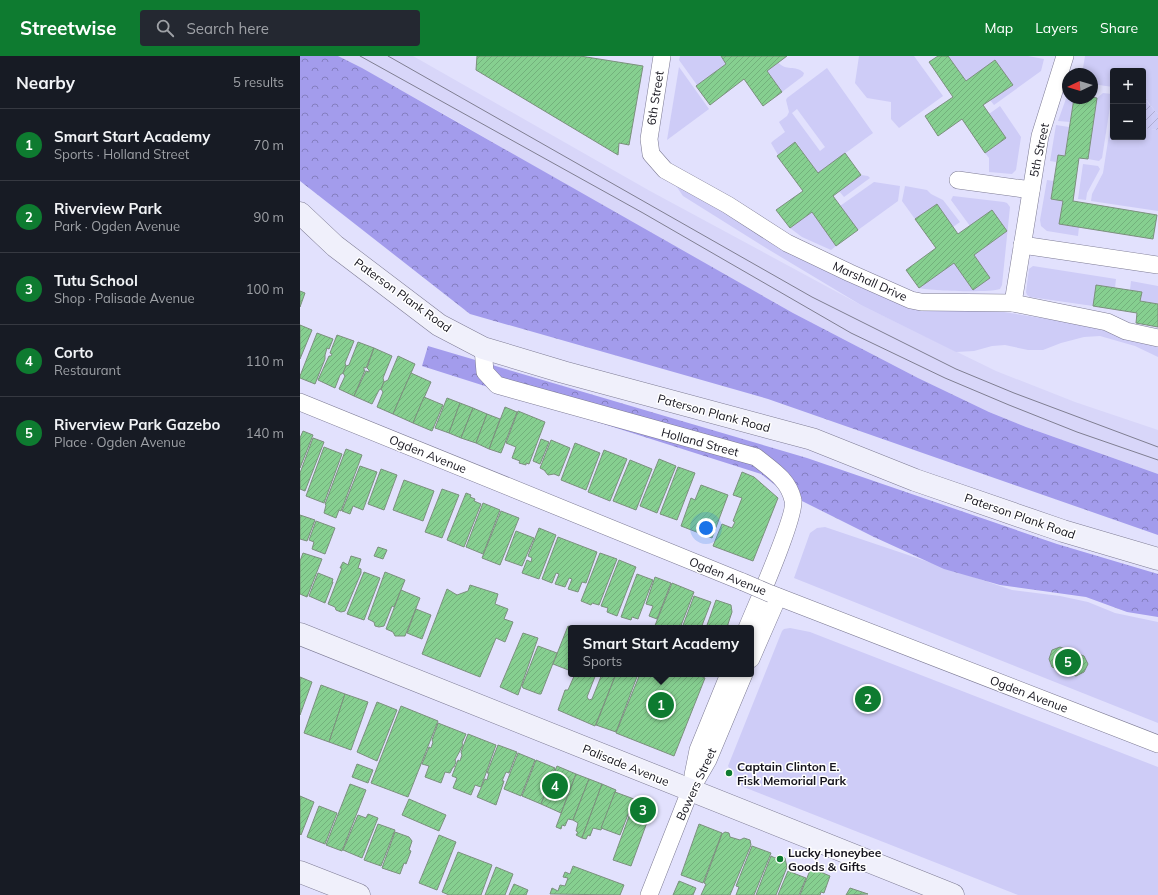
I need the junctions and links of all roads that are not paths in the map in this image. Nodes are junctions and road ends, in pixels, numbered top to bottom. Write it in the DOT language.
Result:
graph roads {
  1 [pos="662,56"];
  2 [pos="1065,56"];
  3 [pos="649,139"];
  4 [pos="958,180"];
  5 [pos="1031,190"];
  6 [pos="300,213"];
  7 [pos="1022,246"];
  8 [pos="1158,265"];
  9 [pos="1013,303"];
  10 [pos="1158,338"];
  11 [pos="483,348"];
  12 [pos="300,402"];
  13 [pos="1158,559"];
  14 [pos="774,595"];
  15 [pos="748,625"];
  16 [pos="300,634"];
  17 [pos="754,651"];
  18 [pos="727,677"];
  19 [pos="743,677"];
  20 [pos="1158,744"];
  21 [pos="690,791"];
  22 [pos="300,872"];
  23 [pos="359,895"];
  24 [pos="649,895"];
  25 [pos="953,895"];
  1 -- 3 [label="street, 6th Street"];
  2 -- 5 [label="street, 5th Street"];
  3 -- 9 [label="street, Marshall Drive"];
  4 -- 5 [label="street"];
  5 -- 7 [label="street, 5th Street"];
  6 -- 11 [label="main road, Paterson Plank Road"];
  7 -- 8 [label="street"];
  7 -- 9 [label="street"];
  9 -- 10 [label="street, Marshall Drive"];
  11 -- 13 [label="main road, Paterson Plank Road"];
  11 -- 15 [label="street, Holland Street"];
  12 -- 14 [label="street, Ogden Avenue, bridge"];
  14 -- 17 [label="street"];
  14 -- 20 [label="street, Ogden Avenue"];
  16 -- 21 [label="main road, Palisade Avenue"];
  18 -- 21 [label="street"];
  19 -- 21 [label="street, Bowers Street"];
  21 -- 24 [label="street, Bowers Street"];
  21 -- 25 [label="main road, Palisade Avenue"];
  22 -- 23 [label="main road"];
}
